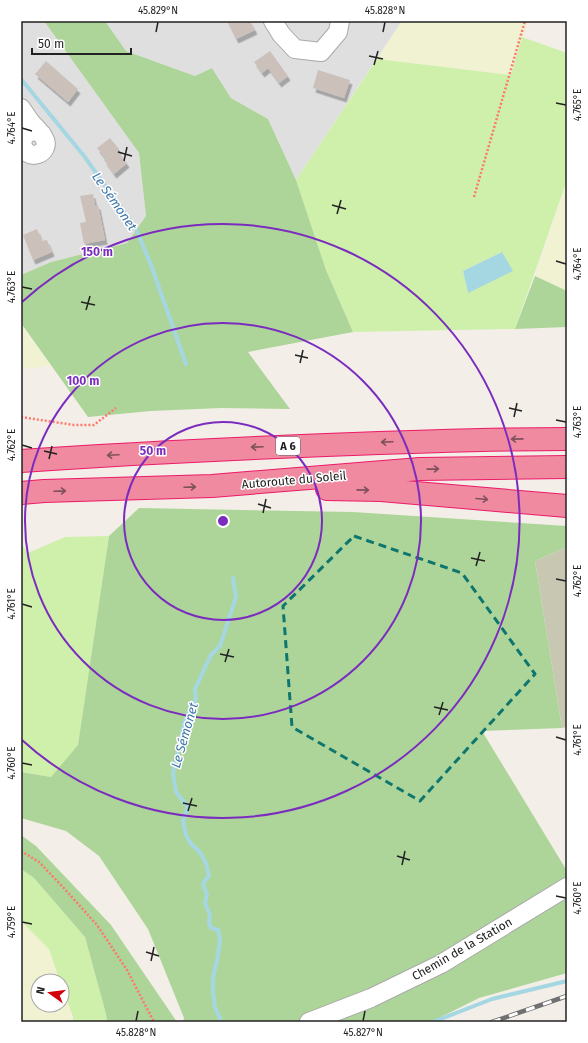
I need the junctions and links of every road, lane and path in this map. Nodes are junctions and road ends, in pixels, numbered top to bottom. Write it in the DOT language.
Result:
graph roads {
  1 [pos="274,21"];
  2 [pos="340,21"];
  3 [pos="525,21"];
  4 [pos="21,108"];
  5 [pos="42,134"];
  6 [pos="474,197"];
  7 [pos="116,408"];
  8 [pos="21,417"];
  9 [pos="563,438"];
  10 [pos="21,461"];
  11 [pos="567,467"];
  12 [pos="212,486"];
  13 [pos="21,493"];
  14 [pos="567,506"];
  15 [pos="21,851"];
  16 [pos="567,887"];
  17 [pos="154,1022"];
  18 [pos="309,1022"];
  1 -- 2 [label="street"];
  3 -- 6 [label="path"];
  4 -- 5 [label="street"];
  7 -- 8 [label="path"];
  9 -- 10 [label="highway, A 6, one-way"];
  12 -- 11 [label="highway, Autoroute du Soleil, one-way"];
  13 -- 12 [label="highway, Autoroute du Soleil, one-way"];
  12 -- 14 [label="highway, one-way"];
  15 -- 17 [label="path"];
  16 -- 18 [label="street, Chemin de la Station"];
}
